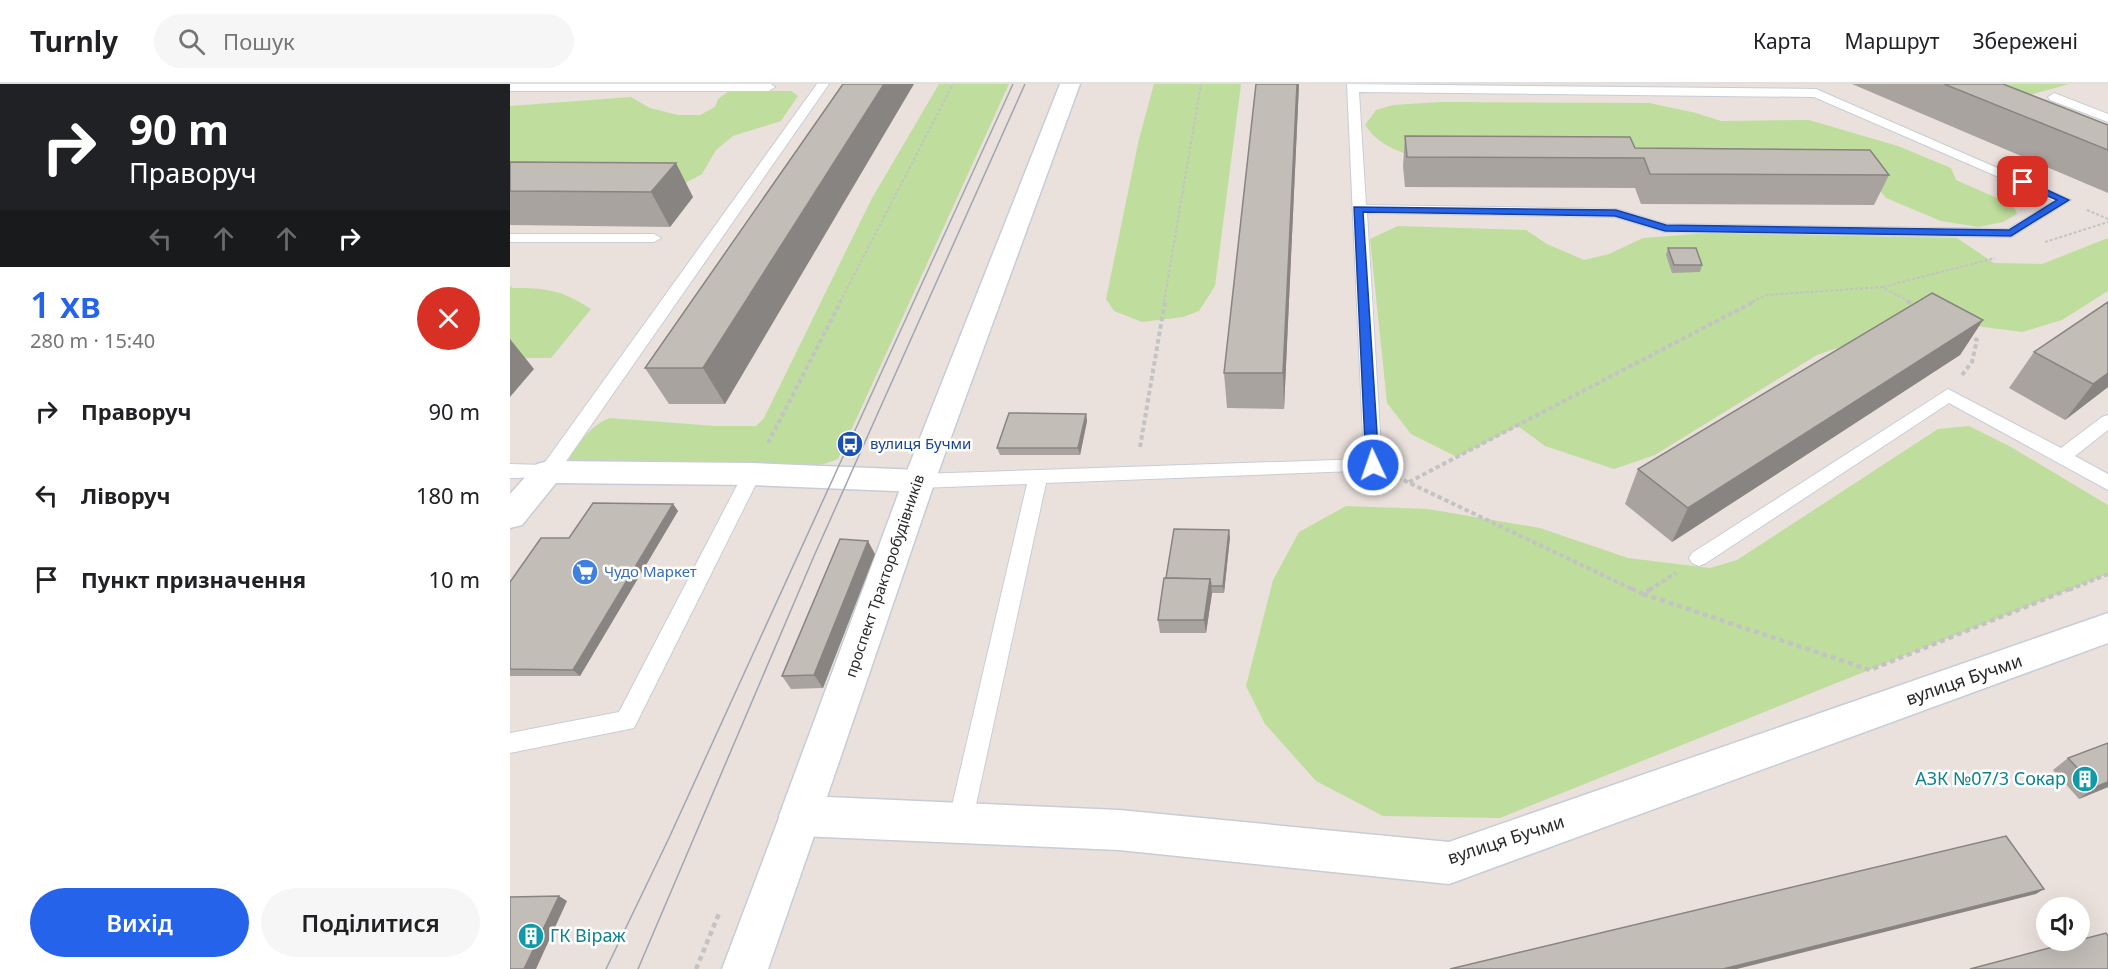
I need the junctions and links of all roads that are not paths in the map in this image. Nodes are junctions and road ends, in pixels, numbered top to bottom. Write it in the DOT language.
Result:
graph roads {
  1 [pos="823,84"];
  2 [pos="1070,84"];
  3 [pos="1353,86"];
  4 [pos="510,87"];
  5 [pos="768,87"];
  6 [pos="2054,97"];
  7 [pos="2108,118"];
  8 [pos="1358,209"];
  9 [pos="510,238"];
  10 [pos="654,238"];
  11 [pos="2108,421"];
  12 [pos="2062,457"];
  13 [pos="510,471"];
  14 [pos="548,472"];
  15 [pos="752,474"];
  16 [pos="1038,478"];
  17 [pos="919,481"];
  18 [pos="2108,483"];
  19 [pos="510,516"];
  20 [pos="1699,558"];
  21 [pos="2108,628"];
  22 [pos="510,743"];
  23 [pos="801,816"];
  24 [pos="960,823"];
  25 [pos="745,969"];
  1 -- 14 [label="lane"];
  2 -- 17 [label="street, проспект Тракторобудівників"];
  3 -- 8 [label="lane"];
  3 -- 8 [label="lane"];
  4 -- 5 [label="lane"];
  6 -- 7 [label="lane"];
  8 -- 16 [label="lane"];
  9 -- 10 [label="lane"];
  11 -- 12 [label="lane"];
  12 -- 18 [label="lane"];
  12 -- 20 [label="lane"];
  13 -- 14 [label="lane"];
  14 -- 15 [label="street"];
  14 -- 19 [label="street"];
  15 -- 17 [label="street"];
  15 -- 22 [label="lane"];
  16 -- 17 [label="lane"];
  16 -- 24 [label="lane"];
  17 -- 23 [label="street, проспект Тракторобудівників"];
  21 -- 24 [label="street, вулиця Бучми"];
  23 -- 24 [label="street, вулиця Бучми"];
  23 -- 25 [label="street, проспект Тракторобудівників"];
}
